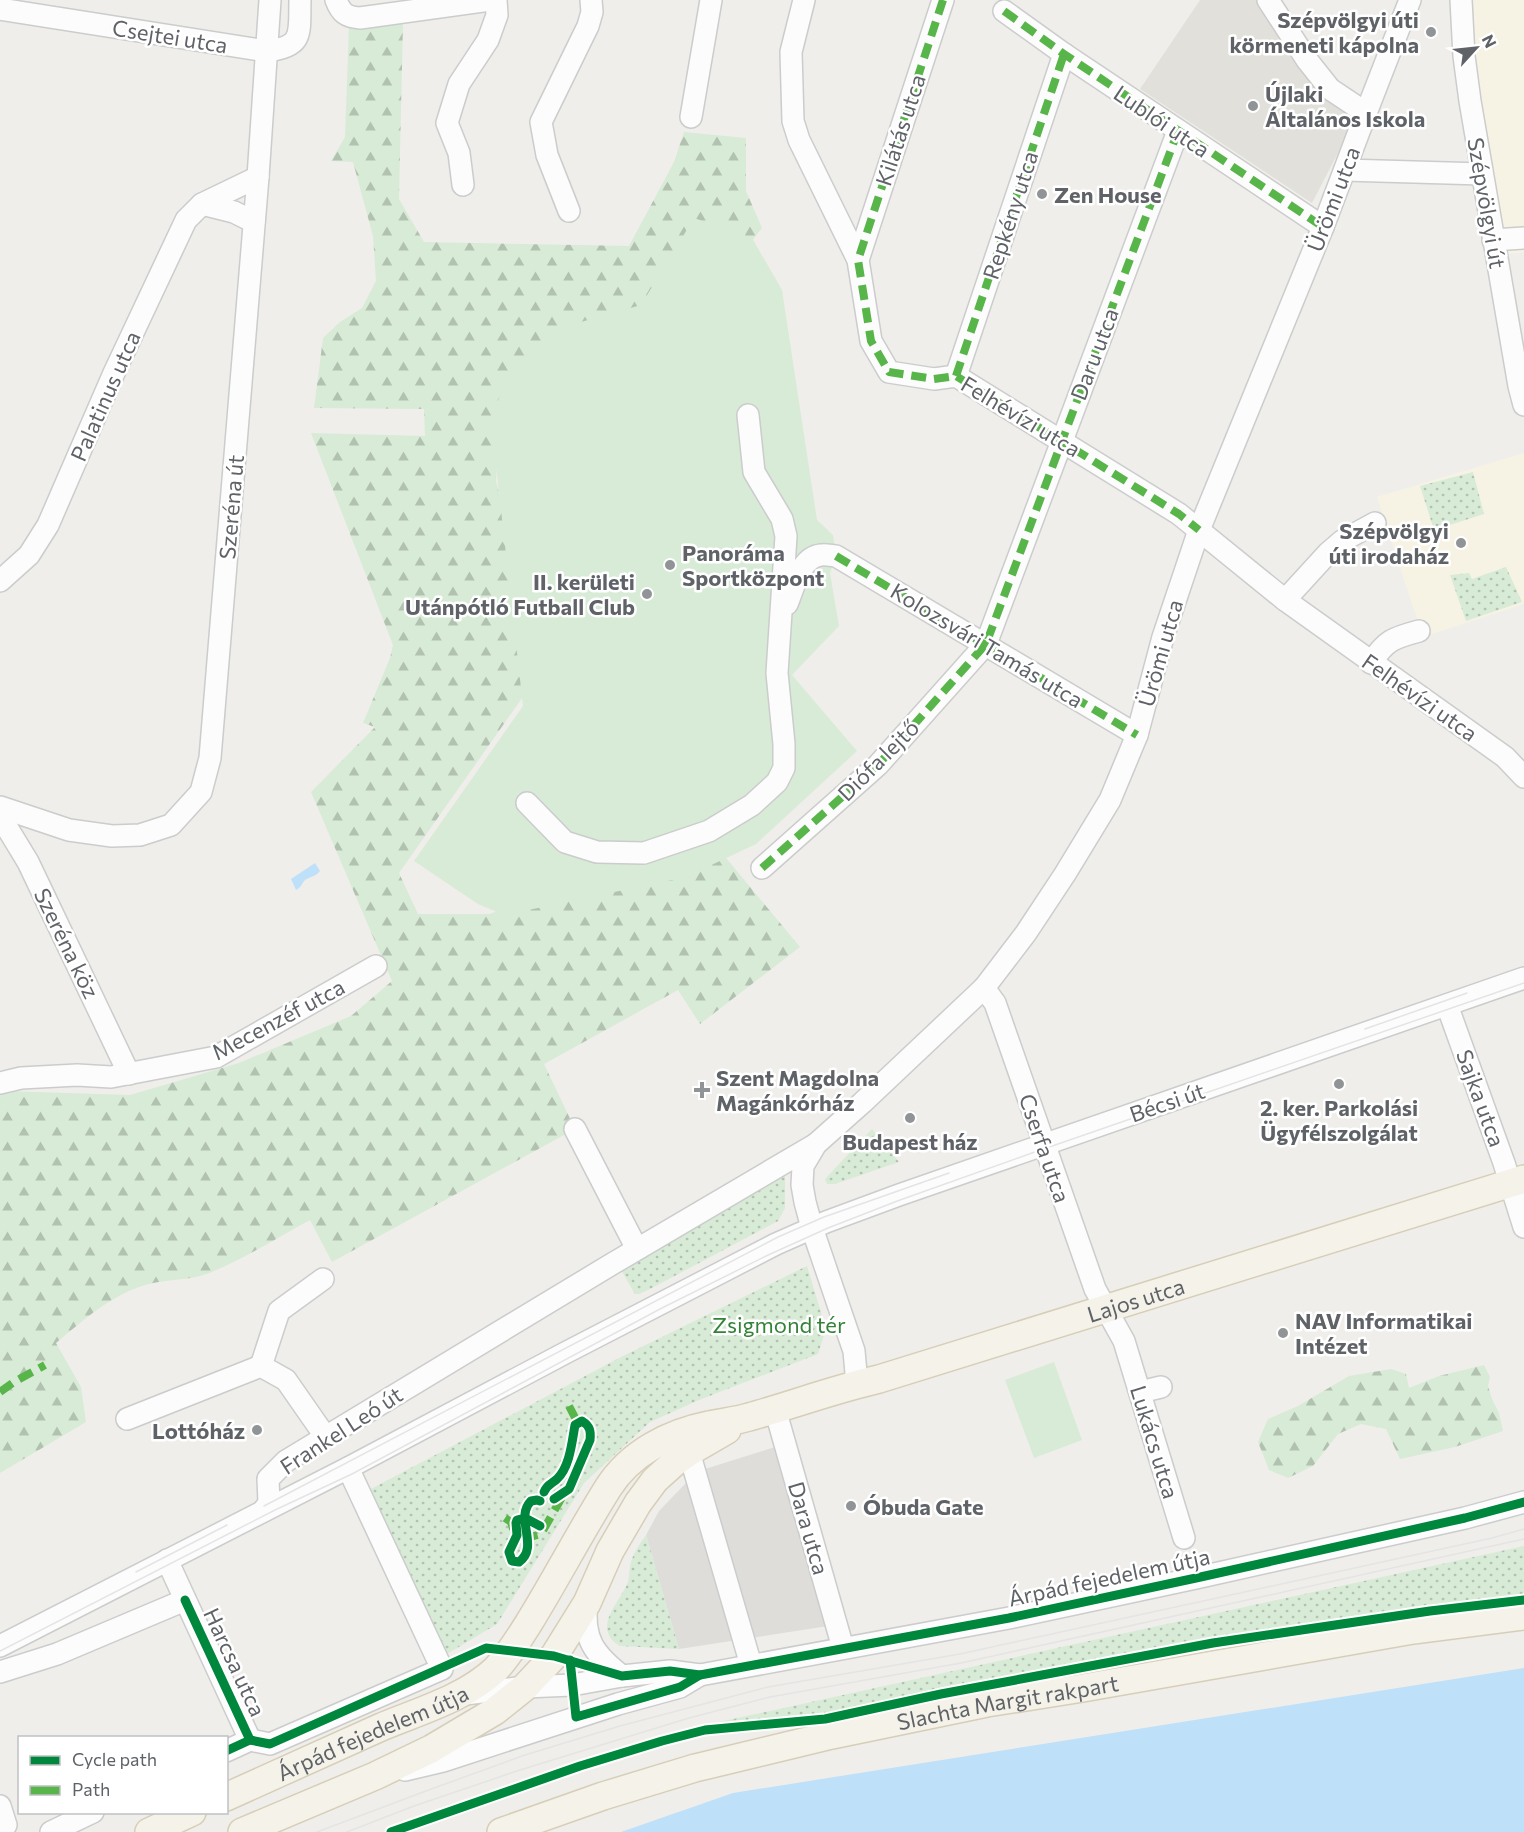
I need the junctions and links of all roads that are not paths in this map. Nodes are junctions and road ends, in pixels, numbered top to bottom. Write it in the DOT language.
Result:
graph roads {
  1 [pos="270,0"];
  2 [pos="300,0"];
  3 [pos="336,0"];
  4 [pos="490,0"];
  5 [pos="496,0"];
  6 [pos="591,0"];
  7 [pos="711,0"];
  8 [pos="804,0"];
  9 [pos="942,0"];
  10 [pos="1268,0"];
  11 [pos="1410,0"];
  12 [pos="1461,0"];
  13 [pos="0,9"];
  14 [pos="1004,11"];
  15 [pos="266,51"];
  16 [pos="1064,54"];
  17 [pos="1366,113"];
  18 [pos="691,117"];
  19 [pos="1178,131"];
  20 [pos="1345,170"];
  21 [pos="1482,174"];
  22 [pos="258,177"];
  23 [pos="463,185"];
  24 [pos="202,204"];
  25 [pos="569,211"];
  26 [pos="254,222"];
  27 [pos="1323,227"];
  28 [pos="1524,238"];
  29 [pos="1493,240"];
  30 [pos="858,260"];
  31 [pos="956,376"];
  32 [pos="1524,405"];
  33 [pos="748,415"];
  34 [pos="1062,440"];
  35 [pos="1375,523"];
  36 [pos="1199,530"];
  37 [pos="0,581"];
  38 [pos="1285,600"];
  39 [pos="779,624"];
  40 [pos="1419,631"];
  41 [pos="986,644"];
  42 [pos="1371,663"];
  43 [pos="1137,735"];
  44 [pos="1524,777"];
  45 [pos="527,803"];
  46 [pos="0,807"];
  47 [pos="0,816"];
  48 [pos="762,868"];
  49 [pos="376,966"];
  50 [pos="1524,978"];
  51 [pos="984,988"];
  52 [pos="1447,1005"];
  53 [pos="129,1074"];
  54 [pos="0,1083"];
  55 [pos="575,1128"];
  56 [pos="816,1144"];
  57 [pos="1044,1145"];
  58 [pos="1517,1180"];
  59 [pos="1524,1227"];
  60 [pos="812,1228"];
  61 [pos="637,1249"];
  62 [pos="323,1279"];
  63 [pos="1105,1308"];
  64 [pos="261,1366"];
  65 [pos="857,1384"];
  66 [pos="775,1409"];
  67 [pos="746,1418"];
  68 [pos="127,1419"];
  69 [pos="325,1436"];
  70 [pos="689,1452"];
  71 [pos="348,1468"];
  72 [pos="1524,1502"];
  73 [pos="263,1511"];
  74 [pos="1184,1538"];
  75 [pos="167,1560"];
  76 [pos="185,1600"];
  77 [pos="587,1603"];
  78 [pos="1524,1616"];
  79 [pos="0,1646"];
  80 [pos="843,1648"];
  81 [pos="751,1665"];
  82 [pos="0,1672"];
  83 [pos="700,1675"];
  84 [pos="622,1676"];
  85 [pos="525,1687"];
  86 [pos="459,1695"];
  87 [pos="250,1740"];
  88 [pos="228,1750"];
  89 [pos="375,1776"];
  90 [pos="228,1796"];
  91 [pos="89,1814"];
  92 [pos="188,1814"];
  93 [pos="51,1832"];
  94 [pos="149,1832"];
  95 [pos="242,1832"];
  96 [pos="501,1832"];
  1 -- 15 [label="street, Szeréna út"];
  2 -- 15 [label="street, Csejtei utca"];
  3 -- 4 [label="street"];
  5 -- 23 [label="street"];
  6 -- 25 [label="street"];
  7 -- 18 [label="street"];
  8 -- 30 [label="street, Felhévízi utca"];
  9 -- 30 [label="street, Kilátás utca"];
  10 -- 17 [label="street"];
  11 -- 17 [label="street, Ürömi utca"];
  12 -- 21 [label="street, Szépvölgyi út"];
  13 -- 15 [label="street, Csejtei utca"];
  14 -- 16 [label="street, Lublói utca"];
  15 -- 22 [label="street, Szeréna út"];
  16 -- 19 [label="street, Lublói utca"];
  16 -- 31 [label="street, Repkény utca"];
  17 -- 20 [label="street, Ürömi utca"];
  19 -- 27 [label="street, Lublói utca"];
  19 -- 34 [label="street, Daru utca"];
  20 -- 21 [label="street"];
  20 -- 27 [label="street, Ürömi utca"];
  21 -- 29 [label="street, Szépvölgyi út"];
  22 -- 24 [label="street, Palatinus utca"];
  22 -- 26 [label="street, Szeréna út"];
  24 -- 26 [label="street"];
  24 -- 37 [label="street, Palatinus utca"];
  26 -- 46 [label="street, Szeréna út"];
  27 -- 36 [label="street, Ürömi utca"];
  28 -- 29 [label="street"];
  29 -- 32 [label="street, Szépvölgyi út"];
  30 -- 31 [label="street, Felhévízi utca"];
  31 -- 34 [label="street, Felhévízi utca"];
  33 -- 39 [label="street"];
  34 -- 36 [label="street, Felhévízi utca"];
  34 -- 41 [label="street, Daru utca"];
  35 -- 38 [label="street"];
  36 -- 38 [label="street, Felhévízi utca"];
  36 -- 43 [label="street, Ürömi utca"];
  38 -- 42 [label="street, Felhévízi utca"];
  39 -- 41 [label="street, Kolozsvári Tamás utca"];
  39 -- 45 [label="street"];
  40 -- 42 [label="street"];
  41 -- 43 [label="street, Kolozsvári Tamás utca"];
  41 -- 48 [label="street, Diófa lejtő"];
  42 -- 44 [label="street, Felhévízi utca"];
  43 -- 51 [label="street, Ürömi utca"];
  47 -- 53 [label="street, Szeréna köz"];
  49 -- 53 [label="street, Mecenzéf utca"];
  50 -- 52 [label="street, Bécsi út"];
  51 -- 56 [label="street, Ürömi utca"];
  51 -- 57 [label="street, Cserfa utca"];
  52 -- 57 [label="street, Bécsi út"];
  52 -- 58 [label="street, Sajka utca"];
  53 -- 54 [label="street, Mecenzéf utca"];
  55 -- 61 [label="street"];
  56 -- 60 [label="street, Ürömi utca"];
  56 -- 61 [label="street"];
  57 -- 60 [label="street, Bécsi út"];
  57 -- 63 [label="street, Cserfa utca"];
  58 -- 59 [label="street, Sajka utca"];
  58 -- 63 [label="main road, Lajos utca"];
  60 -- 65 [label="street"];
  60 -- 71 [label="street"];
  61 -- 69 [label="street, Frankel Leó út"];
  62 -- 64 [label="street"];
  63 -- 65 [label="main road, Lajos utca"];
  63 -- 74 [label="street, Lukács utca"];
  64 -- 68 [label="street"];
  64 -- 69 [label="street"];
  65 -- 66 [label="main road, Lajos utca"];
  66 -- 67 [label="main road, Lajos utca"];
  66 -- 80 [label="street, Dara utca"];
  67 -- 70 [label="main road"];
  67 -- 86 [label="main road"];
  69 -- 73 [label="street, Frankel Leó út"];
  70 -- 77 [label="main road"];
  70 -- 81 [label="street"];
  71 -- 73 [label="street"];
  71 -- 87 [label="street"];
  72 -- 80 [label="street, Árpád fejedelem útja"];
  73 -- 75 [label="street"];
  75 -- 76 [label="street, Harcsa utca"];
  75 -- 79 [label="street"];
  76 -- 82 [label="street"];
  76 -- 87 [label="street, Harcsa utca"];
  77 -- 84 [label="street"];
  77 -- 85 [label="main road"];
  78 -- 96 [label="main road, Slachta Margit rakpart"];
  80 -- 81 [label="street, Árpád fejedelem útja"];
  81 -- 83 [label="street, Árpád fejedelem útja"];
  83 -- 84 [label="street, Árpád fejedelem útja"];
  83 -- 89 [label="street, Árpád fejedelem útja"];
  84 -- 85 [label="street, Árpád fejedelem útja"];
  85 -- 86 [label="street, Árpád fejedelem útja"];
  85 -- 89 [label="main road, Árpád fejedelem útja"];
  86 -- 90 [label="main road, Árpád fejedelem útja"];
  87 -- 88 [label="street"];
  89 -- 95 [label="main road, Árpád fejedelem útja"];
  91 -- 93 [label="street"];
  92 -- 94 [label="main road"];
}
